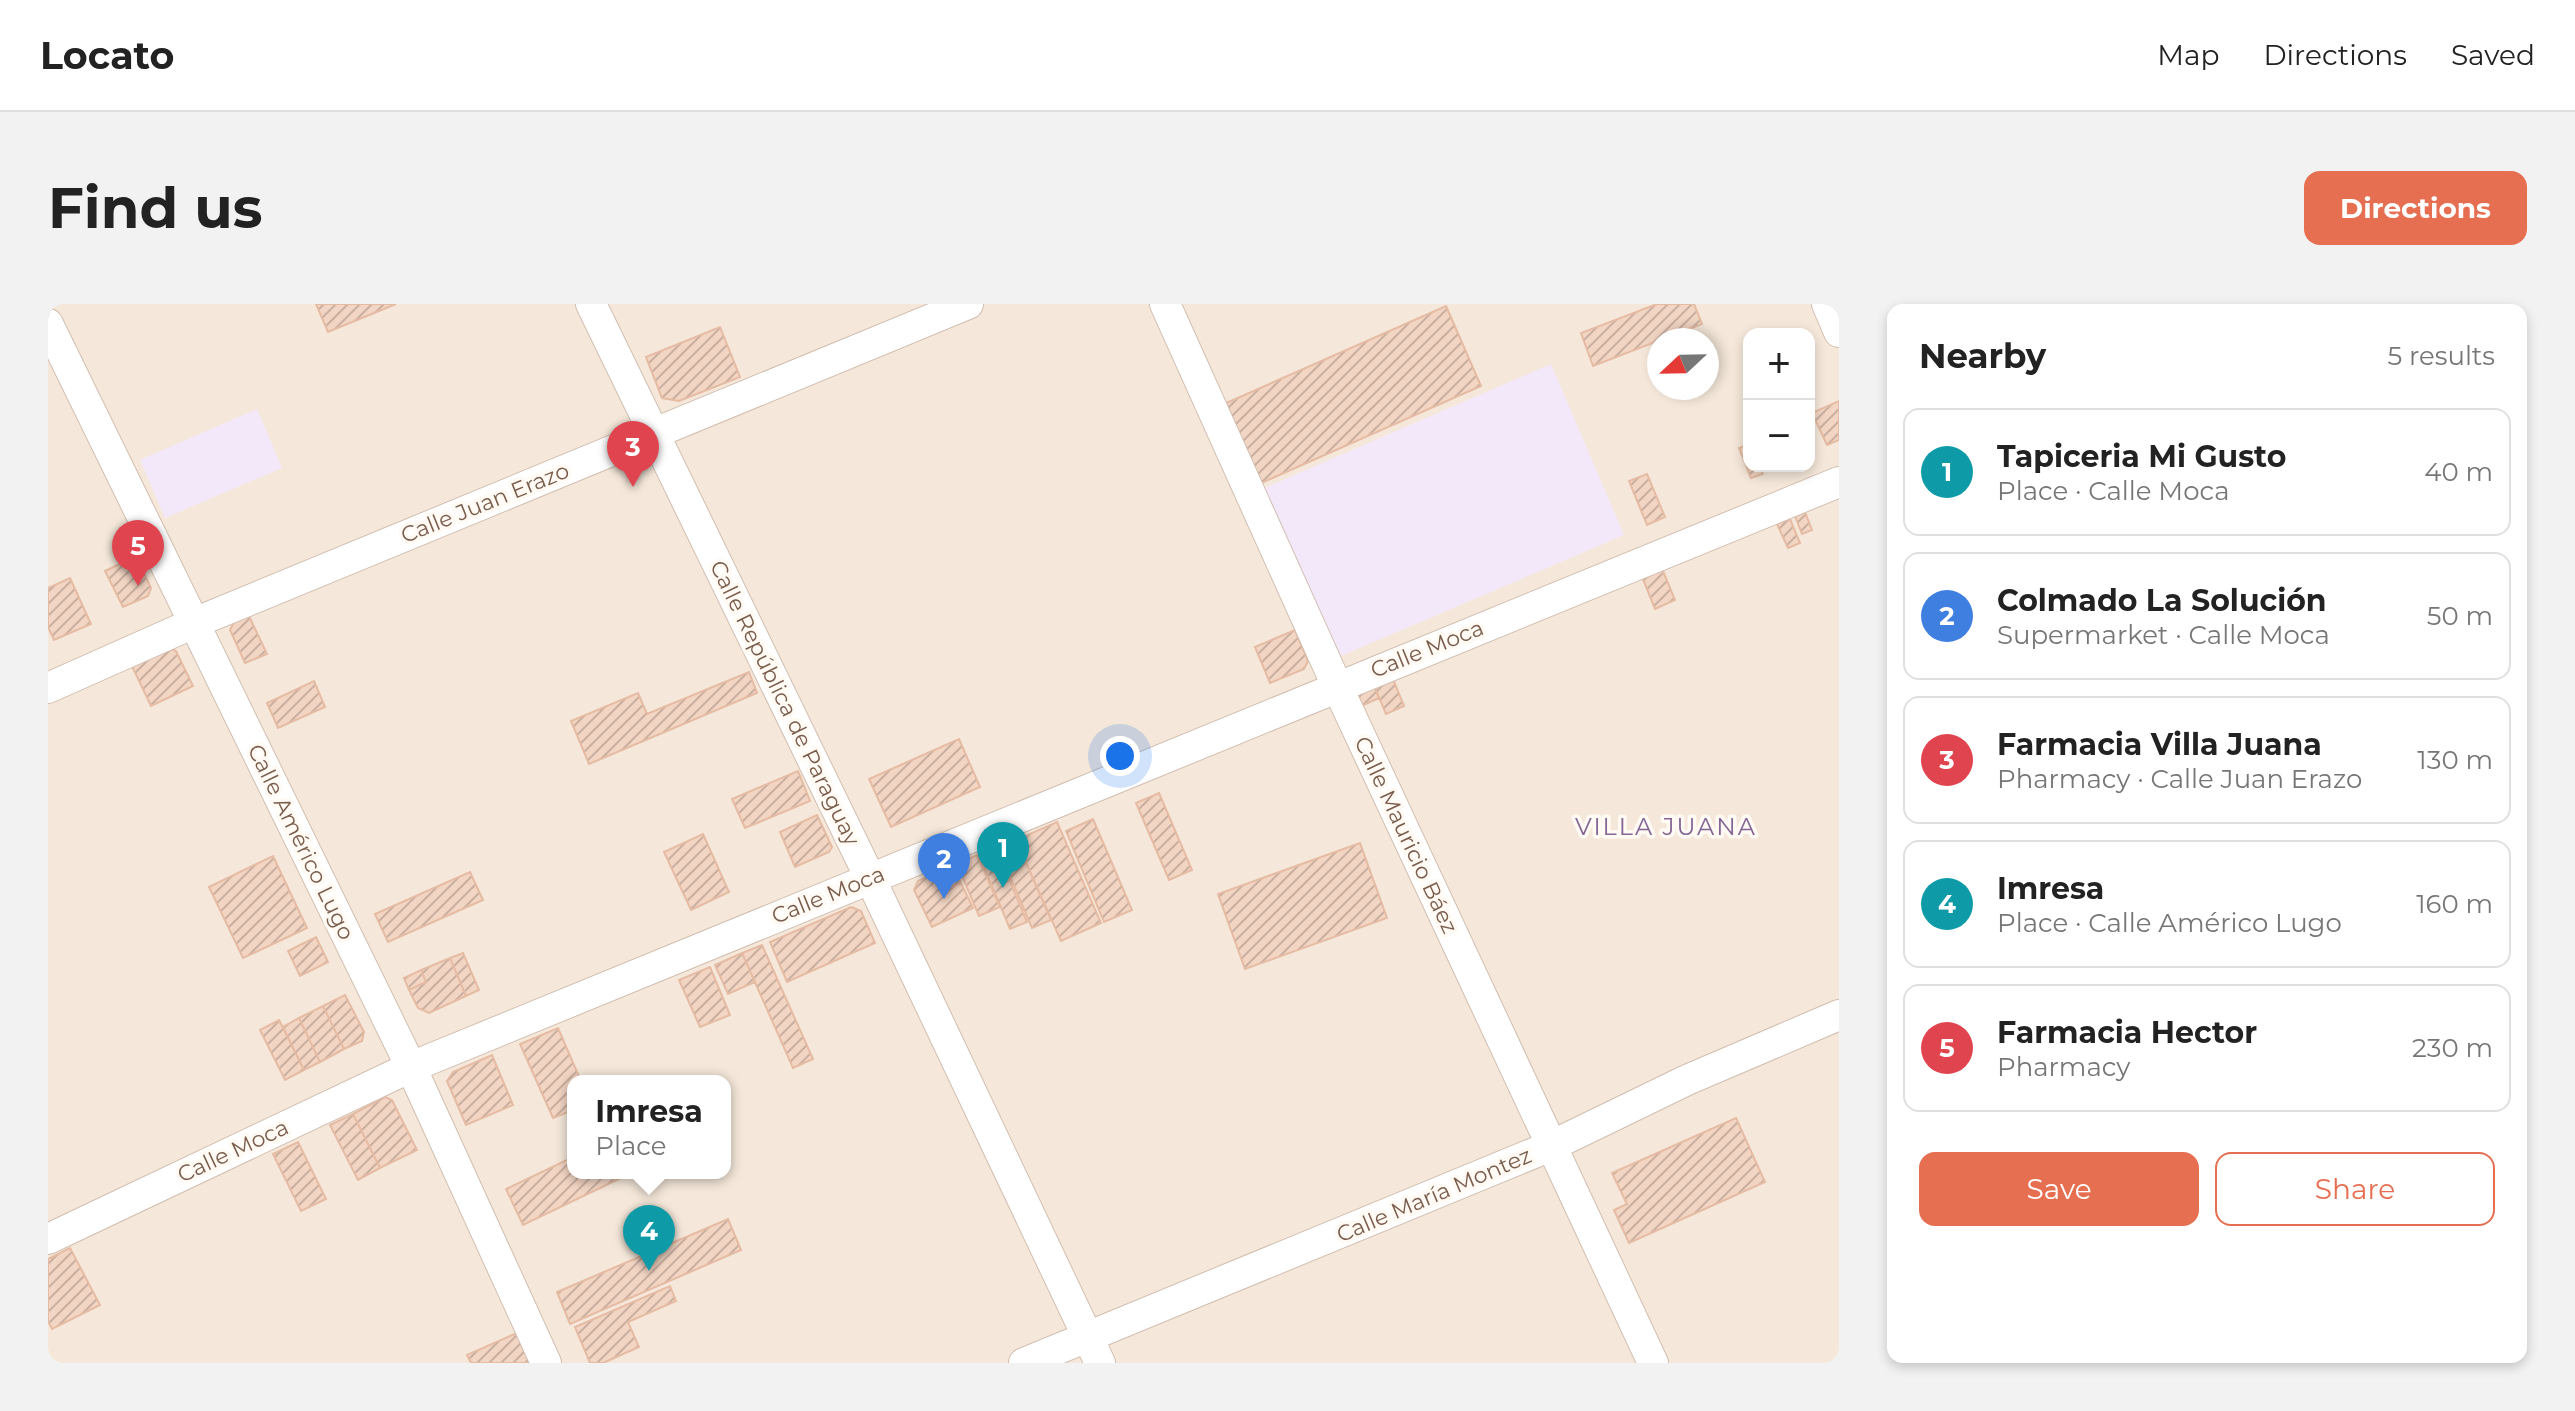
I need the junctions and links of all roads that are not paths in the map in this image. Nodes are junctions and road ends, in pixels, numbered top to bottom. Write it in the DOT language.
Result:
graph roads {
  1 [pos="591,304"];
  2 [pos="968,304"];
  3 [pos="1165,304"];
  4 [pos="1827,304"];
  5 [pos="48,324"];
  6 [pos="1839,332"];
  7 [pos="654,433"];
  8 [pos="1839,482"];
  9 [pos="194,623"];
  10 [pos="1337,686"];
  11 [pos="48,688"];
  12 [pos="870,878"];
  13 [pos="1839,1015"];
  14 [pos="411,1067"];
  15 [pos="1551,1146"];
  16 [pos="48,1239"];
  17 [pos="1094,1350"];
  18 [pos="546,1363"];
  19 [pos="1024,1363"];
  20 [pos="1653,1363"];
  1 -- 7 [label="street, Calle República de Paraguay"];
  2 -- 7 [label="street, Calle Juan Erazo"];
  3 -- 10 [label="street, Calle Mauricio Báez"];
  4 -- 6 [label="street"];
  5 -- 9 [label="street, Calle Américo Lugo"];
  7 -- 9 [label="street, Calle Juan Erazo"];
  7 -- 12 [label="street, Calle República de Paraguay"];
  8 -- 10 [label="street, Calle Moca"];
  9 -- 11 [label="street, Calle Juan Erazo"];
  9 -- 14 [label="street, Calle Américo Lugo"];
  10 -- 12 [label="street, Calle Moca"];
  10 -- 15 [label="street, Calle Mauricio Báez"];
  12 -- 14 [label="street, Calle Moca"];
  12 -- 17 [label="street, Calle República de Paraguay"];
  13 -- 15 [label="street, Calle María Montez"];
  14 -- 16 [label="street, Calle Moca"];
  14 -- 18 [label="street, Calle Américo Lugo"];
  15 -- 17 [label="street, Calle María Montez"];
  15 -- 20 [label="street, Calle Mauricio Báez"];
  17 -- 19 [label="street, Calle María Montez"];
}
